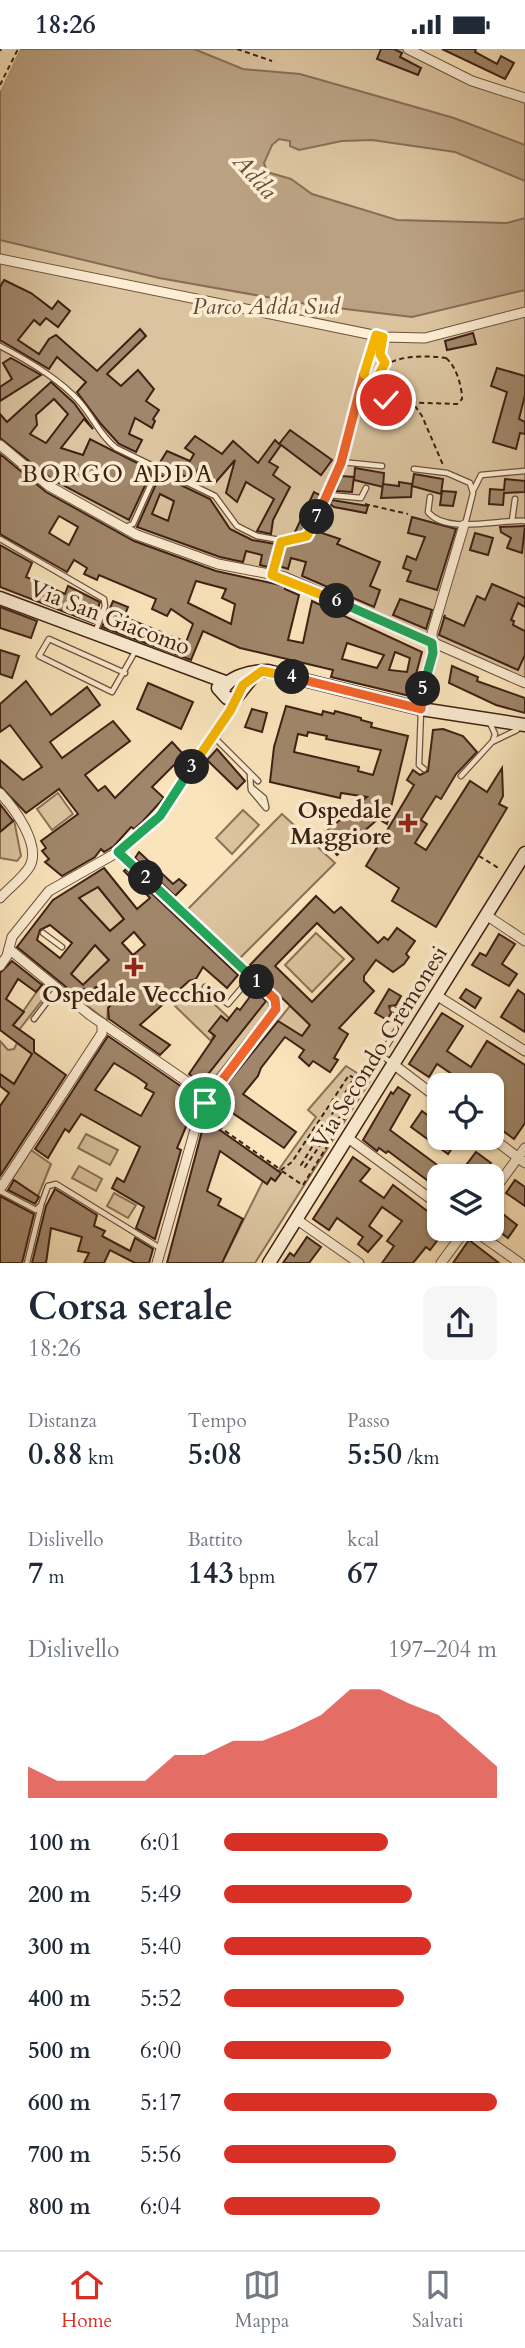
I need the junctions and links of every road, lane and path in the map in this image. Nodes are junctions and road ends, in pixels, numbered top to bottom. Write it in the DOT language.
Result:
graph roads {
  1 [pos="18,49"];
  2 [pos="237,49"];
  3 [pos="408,49"];
  4 [pos="272,61"];
  5 [pos="0,85"];
  6 [pos="525,98"];
  7 [pos="0,259"];
  8 [pos="525,312"];
  9 [pos="379,336"];
  10 [pos="0,347"];
  11 [pos="385,363"];
  12 [pos="414,403"];
  13 [pos="0,445"];
  14 [pos="341,463"];
  15 [pos="443,465"];
  16 [pos="152,466"];
  17 [pos="382,466"];
  18 [pos="414,469"];
  19 [pos="525,471"];
  20 [pos="366,488"];
  21 [pos="472,493"];
  22 [pos="327,497"];
  23 [pos="430,497"];
  24 [pos="361,498"];
  25 [pos="514,499"];
  26 [pos="408,514"];
  27 [pos="512,521"];
  28 [pos="525,521"];
  29 [pos="464,526"];
  30 [pos="123,527"];
  31 [pos="0,539"];
  32 [pos="281,542"];
  33 [pos="272,575"];
  34 [pos="0,598"];
  35 [pos="95,632"];
  36 [pos="432,643"];
  37 [pos="136,649"];
  38 [pos="125,673"];
  39 [pos="525,683"];
  40 [pos="230,690"];
  41 [pos="421,709"];
  42 [pos="486,721"];
  43 [pos="522,729"];
  44 [pos="214,736"];
  45 [pos="492,742"];
  46 [pos="424,769"];
  47 [pos="250,775"];
  48 [pos="461,776"];
  49 [pos="258,781"];
  50 [pos="250,786"];
  51 [pos="0,793"];
  52 [pos="118,852"];
  53 [pos="525,853"];
  54 [pos="479,856"];
  55 [pos="496,867"];
  56 [pos="0,898"];
  57 [pos="485,915"];
  58 [pos="43,933"];
  59 [pos="0,937"];
  60 [pos="12,937"];
  61 [pos="525,941"];
  62 [pos="62,947"];
  63 [pos="9,949"];
  64 [pos="0,966"];
  65 [pos="251,977"];
  66 [pos="205,986"];
  67 [pos="57,989"];
  68 [pos="436,995"];
  69 [pos="393,1009"];
  70 [pos="34,1019"];
  71 [pos="102,1023"];
  72 [pos="525,1051"];
  73 [pos="393,1064"];
  74 [pos="427,1090"];
  75 [pos="212,1091"];
  76 [pos="218,1126"];
  77 [pos="348,1138"];
  78 [pos="504,1147"];
  79 [pos="525,1148"];
  80 [pos="521,1160"];
  81 [pos="281,1170"];
  82 [pos="504,1179"];
  83 [pos="307,1188"];
  84 [pos="0,1190"];
  85 [pos="427,1196"];
  86 [pos="41,1205"];
  87 [pos="296,1219"];
  88 [pos="457,1241"];
  89 [pos="489,1241"];
  90 [pos="160,1253"];
  91 [pos="27,1263"];
  92 [pos="158,1263"];
  93 [pos="269,1263"];
  94 [pos="359,1263"];
  95 [pos="441,1263"];
  96 [pos="520,1263"];
  1 -- 5 [label="path"];
  2 -- 4 [label="path"];
  3 -- 6 [label="street"];
  7 -- 9 [label="street"];
  8 -- 9 [label="street"];
  9 -- 11 [label="path"];
  9 -- 14 [label="path"];
  10 -- 16 [label="lane"];
  11 -- 12 [label="path"];
  11 -- 12 [label="path"];
  11 -- 12 [label="path"];
  12 -- 15 [label="path"];
  13 -- 30 [label="street"];
  14 -- 17 [label="lane"];
  14 -- 22 [label="lane"];
  16 -- 30 [label="lane"];
  16 -- 32 [label="lane"];
  18 -- 21 [label="lane"];
  19 -- 21 [label="lane"];
  20 -- 24 [label="lane"];
  21 -- 29 [label="lane"];
  22 -- 24 [label="lane"];
  22 -- 32 [label="lane"];
  23 -- 29 [label="lane"];
  24 -- 26 [label="path"];
  25 -- 27 [label="lane"];
  27 -- 28 [label="lane"];
  27 -- 29 [label="lane"];
  29 -- 36 [label="street"];
  30 -- 33 [label="street"];
  31 -- 35 [label="lane"];
  32 -- 33 [label="lane"];
  33 -- 36 [label="street"];
  34 -- 35 [label="street, Via San Giacomo"];
  35 -- 37 [label="street, Via San Giacomo"];
  36 -- 39 [label="street"];
  36 -- 41 [label="street"];
  37 -- 38 [label="lane"];
  37 -- 40 [label="street, Via San Giacomo"];
  38 -- 38 [label="lane"];
  40 -- 41 [label="street"];
  40 -- 44 [label="street"];
  41 -- 42 [label="street"];
  41 -- 46 [label="lane"];
  42 -- 43 [label="street"];
  42 -- 45 [label="lane"];
  43 -- 45 [label="lane"];
  44 -- 47 [label="lane"];
  44 -- 52 [label="street"];
  45 -- 48 [label="lane"];
  47 -- 49 [label="lane"];
  47 -- 50 [label="lane"];
  50 -- 50 [label="lane"];
  51 -- 56 [label="street"];
  52 -- 60 [label="street"];
  52 -- 65 [label="street"];
  53 -- 57 [label="street, Via Secondo Cremonesi"];
  54 -- 55 [label="path"];
  57 -- 61 [label="street"];
  57 -- 68 [label="street, Via Secondo Cremonesi"];
  58 -- 62 [label="lane"];
  59 -- 60 [label="street"];
  60 -- 63 [label="street"];
  63 -- 64 [label="street"];
  63 -- 67 [label="street"];
  65 -- 66 [label="lane"];
  65 -- 75 [label="street"];
  67 -- 70 [label="lane"];
  67 -- 71 [label="street"];
  68 -- 72 [label="street"];
  68 -- 73 [label="street, Via Secondo Cremonesi"];
  69 -- 73 [label="lane"];
  71 -- 75 [label="street"];
  71 -- 84 [label="street"];
  73 -- 74 [label="street"];
  73 -- 77 [label="street, Via Secondo Cremonesi"];
  75 -- 90 [label="street"];
  76 -- 81 [label="path"];
  77 -- 83 [label="street, Via Secondo Cremonesi"];
  77 -- 85 [label="street"];
  78 -- 80 [label="street"];
  79 -- 80 [label="street"];
  80 -- 82 [label="street"];
  81 -- 83 [label="path"];
  81 -- 83 [label="path"];
  83 -- 87 [label="street, Via Secondo Cremonesi"];
  84 -- 86 [label="lane"];
  86 -- 90 [label="lane"];
  86 -- 91 [label="lane"];
  87 -- 93 [label="street, Via Secondo Cremonesi"];
  87 -- 94 [label="street"];
  88 -- 95 [label="street"];
  89 -- 96 [label="street"];
  90 -- 92 [label="street"];
}
